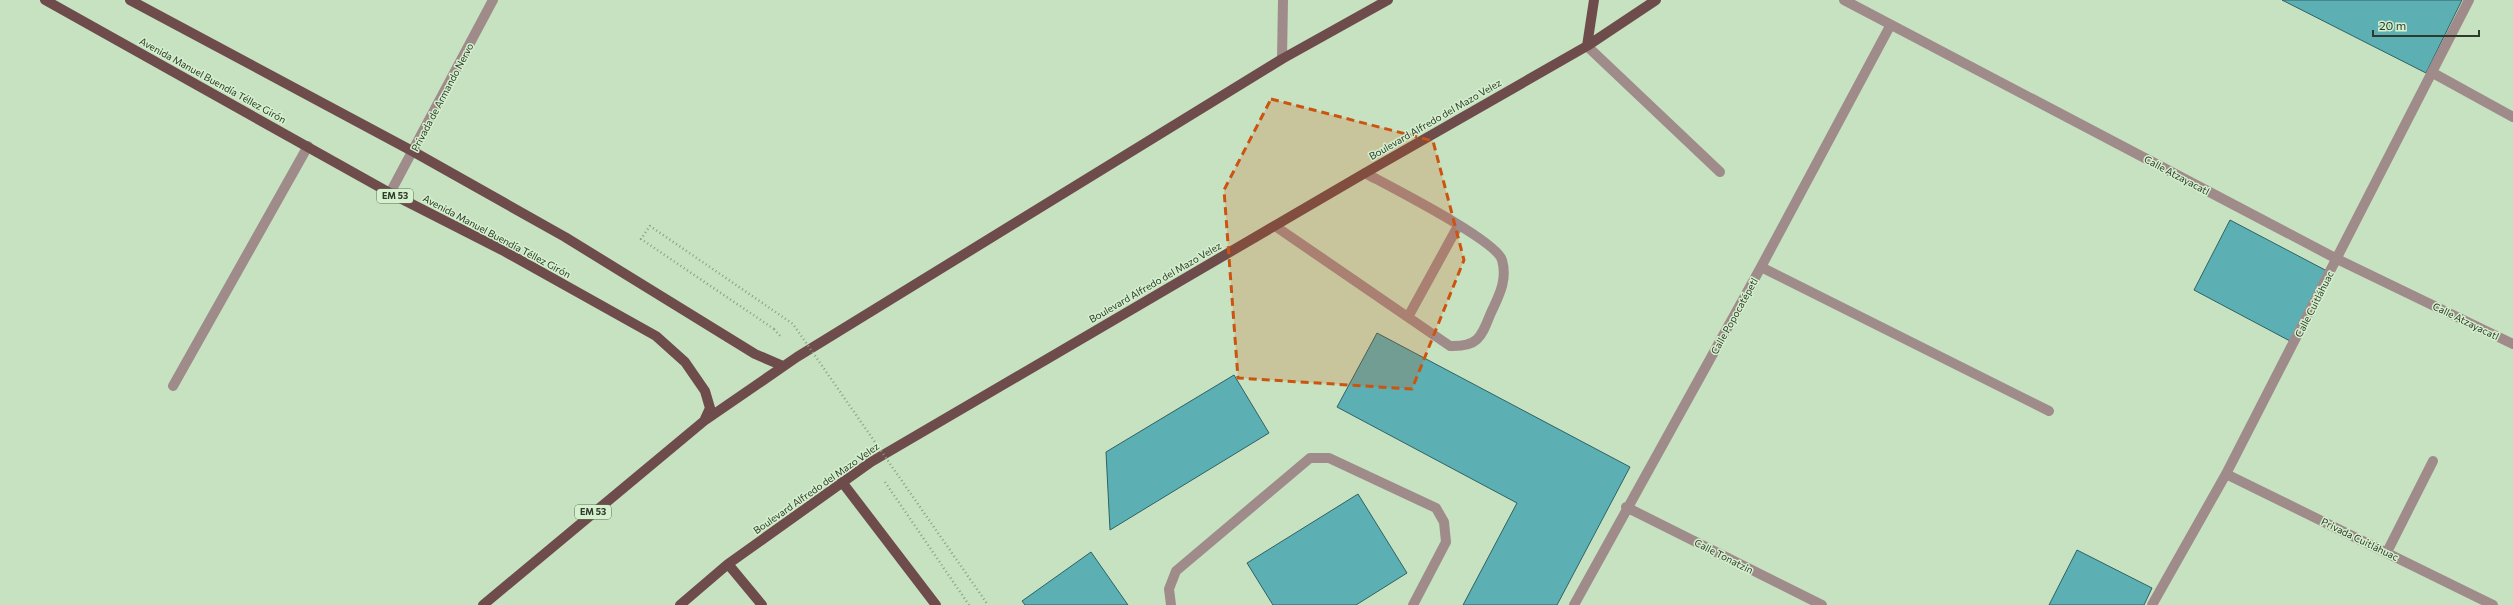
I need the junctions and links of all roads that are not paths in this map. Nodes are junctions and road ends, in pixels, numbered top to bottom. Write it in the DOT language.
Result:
graph roads {
  1 [pos="44,0"];
  2 [pos="130,0"];
  3 [pos="493,0"];
  4 [pos="1283,0"];
  5 [pos="1388,0"];
  6 [pos="1594,0"];
  7 [pos="1656,0"];
  8 [pos="1844,0"];
  9 [pos="2469,0"];
  10 [pos="1890,26"];
  11 [pos="1588,46"];
  12 [pos="1282,59"];
  13 [pos="2433,73"];
  14 [pos="2513,117"];
  15 [pos="308,146"];
  16 [pos="414,152"];
  17 [pos="1720,172"];
  18 [pos="1365,173"];
  19 [pos="390,193"];
  20 [pos="1275,226"];
  21 [pos="1458,226"];
  22 [pos="2337,259"];
  23 [pos="1761,267"];
  24 [pos="1408,317"];
  25 [pos="2513,344"];
  26 [pos="783,366"];
  27 [pos="173,386"];
  28 [pos="2049,411"];
  29 [pos="704,421"];
  30 [pos="2433,461"];
  31 [pos="2226,474"];
  32 [pos="842,482"];
  33 [pos="1626,507"];
  34 [pos="2387,552"];
  35 [pos="728,564"];
  36 [pos="483,605"];
  37 [pos="680,605"];
  38 [pos="762,605"];
  39 [pos="936,605"];
  40 [pos="1171,605"];
  41 [pos="1413,605"];
  42 [pos="1574,605"];
  43 [pos="1822,605"];
  44 [pos="2152,605"];
  45 [pos="2492,605"];
  1 -- 15 [label="main road, Avenida Manuel Buendía Téllez Girón / EM 53"];
  2 -- 16 [label="main road"];
  3 -- 16 [label="street, Privada de Armando Nervo"];
  4 -- 12 [label="street"];
  5 -- 12 [label="main road"];
  6 -- 11 [label="main road"];
  7 -- 11 [label="main road, Boulevard Alfredo del Mazo Velez"];
  8 -- 10 [label="street, Calle Atzayacatl"];
  9 -- 13 [label="street, Calle Cuitláhuac"];
  10 -- 22 [label="street, Calle Atzayacatl"];
  10 -- 23 [label="street, Calle Popocatépetl"];
  11 -- 17 [label="street"];
  11 -- 18 [label="main road, Boulevard Alfredo del Mazo Velez"];
  12 -- 26 [label="main road"];
  13 -- 14 [label="street"];
  13 -- 22 [label="street, Calle Cuitláhuac"];
  15 -- 19 [label="main road, Avenida Manuel Buendía Téllez Girón / EM 53"];
  15 -- 27 [label="street"];
  16 -- 19 [label="street, Privada de Armando Nervo"];
  16 -- 26 [label="main road"];
  18 -- 20 [label="main road, Boulevard Alfredo del Mazo Velez"];
  18 -- 21 [label="street"];
  19 -- 29 [label="main road, Avenida Manuel Buendía Téllez Girón / EM 53"];
  20 -- 24 [label="street"];
  20 -- 32 [label="main road, Boulevard Alfredo del Mazo Velez"];
  21 -- 24 [label="street"];
  21 -- 24 [label="street"];
  22 -- 25 [label="street, Calle Atzayacatl"];
  22 -- 31 [label="street, Calle Cuitláhuac"];
  23 -- 28 [label="street"];
  23 -- 33 [label="street, Calle Popocatépetl"];
  26 -- 29 [label="main road"];
  29 -- 36 [label="main road, EM 53"];
  30 -- 34 [label="street"];
  31 -- 34 [label="street, Privada Cuitláhuac"];
  31 -- 44 [label="street, Calle Cuitláhuac"];
  32 -- 35 [label="main road, Boulevard Alfredo del Mazo Velez"];
  32 -- 39 [label="main road"];
  33 -- 42 [label="street, Calle Popocatépetl"];
  33 -- 43 [label="street, Calle Tonatzin"];
  34 -- 45 [label="street, Privada Cuitláhuac"];
  35 -- 37 [label="main road, Boulevard Alfredo del Mazo Velez"];
  35 -- 38 [label="main road"];
  40 -- 41 [label="street"];
}
